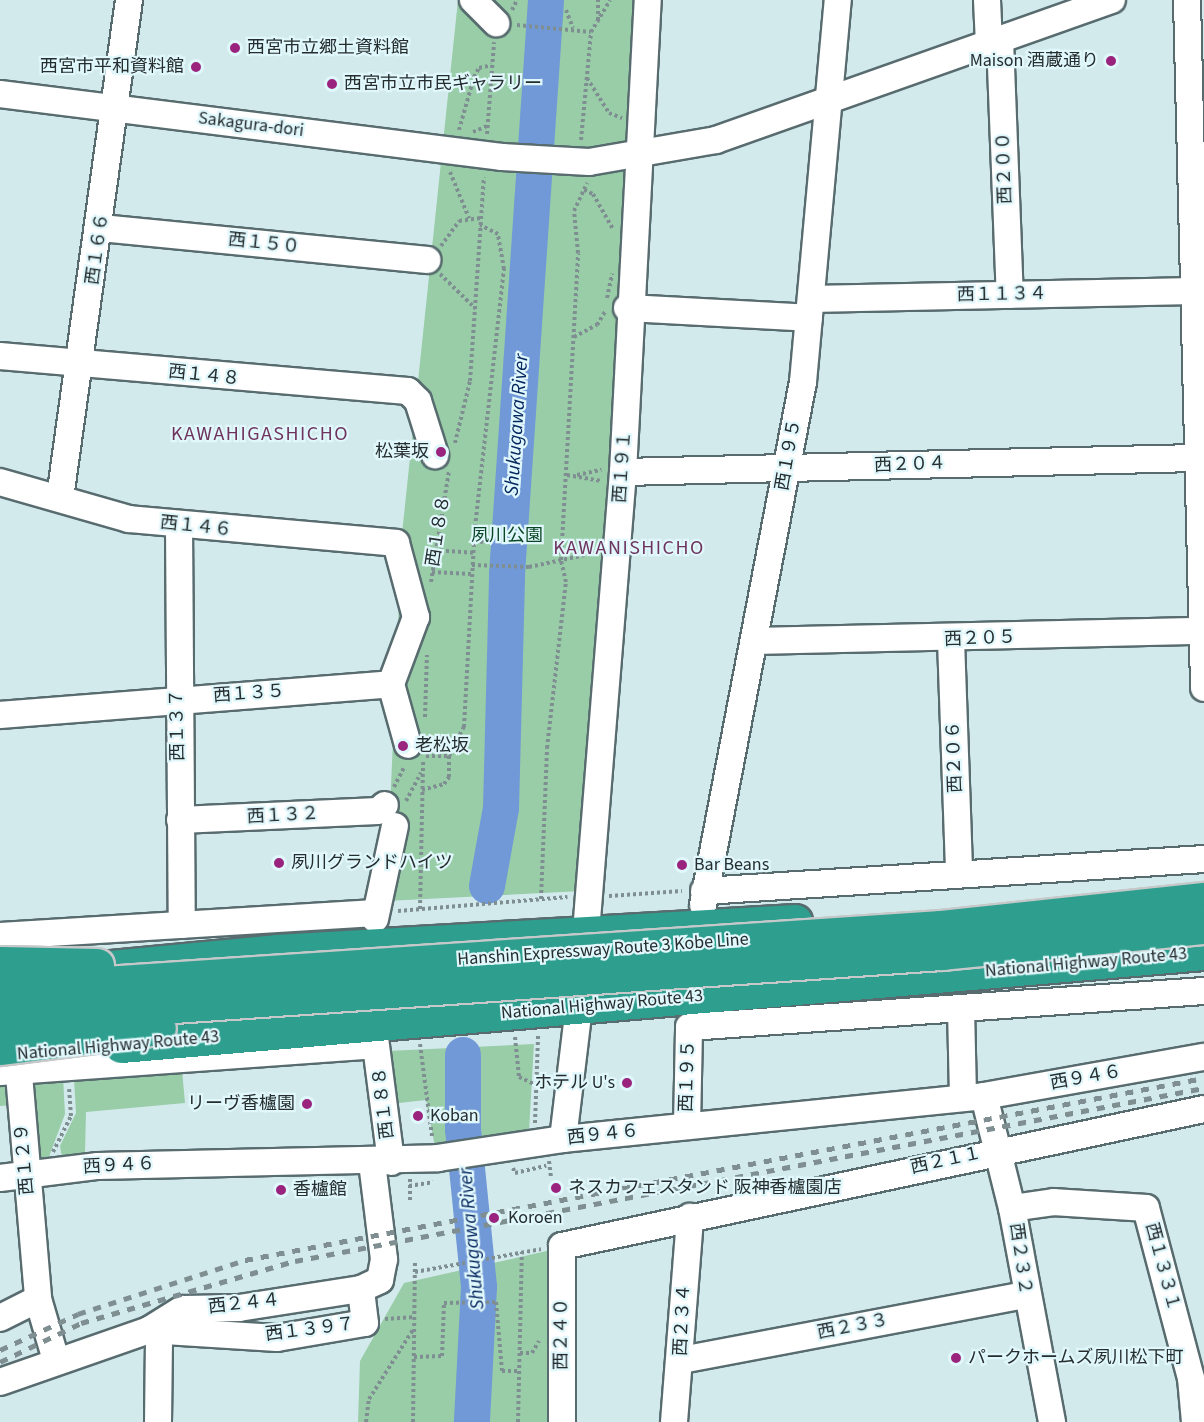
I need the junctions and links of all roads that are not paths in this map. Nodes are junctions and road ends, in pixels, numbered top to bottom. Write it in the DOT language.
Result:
graph roads {
  1 [pos="129,0"];
  2 [pos="473,0"];
  3 [pos="648,0"];
  4 [pos="838,0"];
  5 [pos="987,0"];
  6 [pos="1112,0"];
  7 [pos="1187,0"];
  8 [pos="506,24"];
  9 [pos="994,42"];
  10 [pos="0,94"];
  11 [pos="829,102"];
  12 [pos="116,108"];
  13 [pos="634,148"];
  14 [pos="101,228"];
  15 [pos="430,262"];
  16 [pos="1193,291"];
  17 [pos="1010,295"];
  18 [pos="811,308"];
  19 [pos="622,309"];
  20 [pos="0,356"];
  21 [pos="81,363"];
  22 [pos="446,456"];
  23 [pos="1196,458"];
  24 [pos="787,469"];
  25 [pos="620,474"];
  26 [pos="0,482"];
  27 [pos="60,498"];
  28 [pos="179,526"];
  29 [pos="1204,631"];
  30 [pos="951,640"];
  31 [pos="756,641"];
  32 [pos="391,684"];
  33 [pos="1204,688"];
  34 [pos="177,699"];
  35 [pos="0,715"];
  36 [pos="418,748"];
  37 [pos="180,820"];
  38 [pos="1204,859"];
  39 [pos="959,873"];
  40 [pos="1204,892"];
  41 [pos="1204,899"];
  42 [pos="182,925"];
  43 [pos="1204,927"];
  44 [pos="586,932"];
  45 [pos="0,936"];
  46 [pos="1204,942"];
  47 [pos="942,953"];
  48 [pos="1204,953"];
  49 [pos="3,976"];
  50 [pos="328,982"];
  51 [pos="1204,991"];
  52 [pos="961,1008"];
  53 [pos="0,1018"];
  54 [pos="578,1026"];
  55 [pos="1204,1057"];
  56 [pos="7,1060"];
  57 [pos="973,1097"];
  58 [pos="1204,1109"];
  59 [pos="687,1125"];
  60 [pos="563,1139"];
  61 [pos="999,1150"];
  62 [pos="391,1165"];
  63 [pos="26,1173"];
  64 [pos="0,1178"];
  65 [pos="1012,1208"];
  66 [pos="684,1221"];
  67 [pos="562,1246"];
  68 [pos="362,1289"];
  69 [pos="1024,1295"];
  70 [pos="38,1299"];
  71 [pos="0,1318"];
  72 [pos="154,1332"];
  73 [pos="56,1360"];
  74 [pos="681,1360"];
  75 [pos="0,1382"];
  76 [pos="158,1422"];
  77 [pos="562,1422"];
  78 [pos="674,1422"];
  79 [pos="1052,1422"];
  80 [pos="1195,1422"];
  1 -- 12 [label="street, 西１６６"];
  2 -- 8 [label="street"];
  3 -- 13 [label="street, 西１９１"];
  4 -- 11 [label="street, 西１９５"];
  5 -- 9 [label="street, 西２００"];
  6 -- 9 [label="street, Sakagura-dori"];
  7 -- 16 [label="street"];
  9 -- 11 [label="street, Sakagura-dori"];
  9 -- 17 [label="street, 西２００"];
  10 -- 12 [label="street, Sakagura-dori"];
  11 -- 13 [label="street, Sakagura-dori"];
  11 -- 18 [label="street, 西１９５"];
  12 -- 13 [label="street, Sakagura-dori"];
  12 -- 14 [label="street, 西１６６"];
  13 -- 19 [label="street, 西１９１"];
  14 -- 15 [label="street, 西１５０"];
  14 -- 21 [label="street, 西１６６"];
  16 -- 17 [label="street, 西１１３４"];
  16 -- 23 [label="street"];
  17 -- 18 [label="street, 西１１３４"];
  18 -- 19 [label="street, 西１１３４"];
  18 -- 24 [label="street, 西１９５"];
  19 -- 25 [label="street, 西１９１"];
  20 -- 21 [label="street, 西１４８"];
  21 -- 22 [label="street, 西１４８"];
  21 -- 27 [label="street, 西１６６"];
  23 -- 24 [label="street, 西２０４"];
  23 -- 29 [label="street"];
  24 -- 25 [label="street, 西２０４"];
  24 -- 31 [label="street, 西１９５"];
  25 -- 44 [label="street, 西１９１"];
  26 -- 27 [label="street, 西１４６"];
  27 -- 28 [label="street, 西１４６"];
  28 -- 32 [label="street, 西１４６"];
  28 -- 34 [label="street, 西１３７"];
  29 -- 30 [label="street, 西２０５"];
  29 -- 33 [label="street"];
  30 -- 31 [label="street, 西２０５"];
  30 -- 39 [label="street, 西２０６"];
  31 -- 39 [label="street, 西１９５"];
  32 -- 34 [label="street, 西１３５"];
  32 -- 36 [label="street"];
  34 -- 35 [label="street, 西１３５"];
  34 -- 37 [label="street, 西１３７"];
  37 -- 42 [label="street, 西１３７"];
  37 -- 42 [label="street, 西１３２"];
  38 -- 39 [label="street"];
  40 -- 44 [label="highway"];
  41 -- 50 [label="highway, Hanshin Expressway Route 3 Kobe Line, bridge"];
  42 -- 45 [label="street"];
  43 -- 47 [label="highway, Hanshin Expressway Route 3 Kobe Line, bridge"];
  44 -- 49 [label="highway"];
  46 -- 47 [label="highway, bridge"];
  47 -- 50 [label="highway, Hanshin Expressway Route 3 Kobe Line, bridge"];
  48 -- 54 [label="highway, National Highway Route 43"];
  49 -- 50 [label="highway, bridge"];
  49 -- 56 [label="street, 西１２９"];
  50 -- 53 [label="highway, Hanshin Expressway Route 3 Kobe Line, bridge"];
  50 -- 56 [label="highway, bridge"];
  51 -- 52 [label="street"];
  52 -- 57 [label="street"];
  52 -- 59 [label="street, 西１９５"];
  54 -- 56 [label="highway, National Highway Route 43"];
  54 -- 60 [label="street"];
  55 -- 57 [label="street, 西９４６"];
  56 -- 62 [label="street, 西１８８"];
  56 -- 63 [label="street, 西１２９"];
  57 -- 59 [label="street, 西９４６"];
  57 -- 61 [label="street, 西２３２"];
  58 -- 61 [label="street, 西２１１"];
  59 -- 60 [label="street, 西９４６"];
  60 -- 62 [label="street, 西９４６"];
  61 -- 65 [label="street, 西２３２"];
  61 -- 66 [label="street, 西２１１"];
  62 -- 63 [label="street, 西９４６"];
  62 -- 68 [label="street"];
  63 -- 64 [label="street, 西９４６"];
  63 -- 70 [label="street, 西１２９"];
  65 -- 69 [label="street, 西２３２"];
  65 -- 80 [label="street, 西１３３１"];
  66 -- 67 [label="street, 西２１１"];
  66 -- 74 [label="street, 西２３４"];
  67 -- 77 [label="street, 西２４０"];
  68 -- 72 [label="street, 西２４４"];
  68 -- 72 [label="street, 西１３９７"];
  69 -- 74 [label="street, 西２３３"];
  69 -- 79 [label="street, 西２３２"];
  70 -- 71 [label="street"];
  70 -- 73 [label="street, 西１２９"];
  72 -- 73 [label="street, 西２４４"];
  72 -- 76 [label="street"];
  73 -- 75 [label="street, 西２４４"];
  74 -- 78 [label="street, 西２３４"];
}
